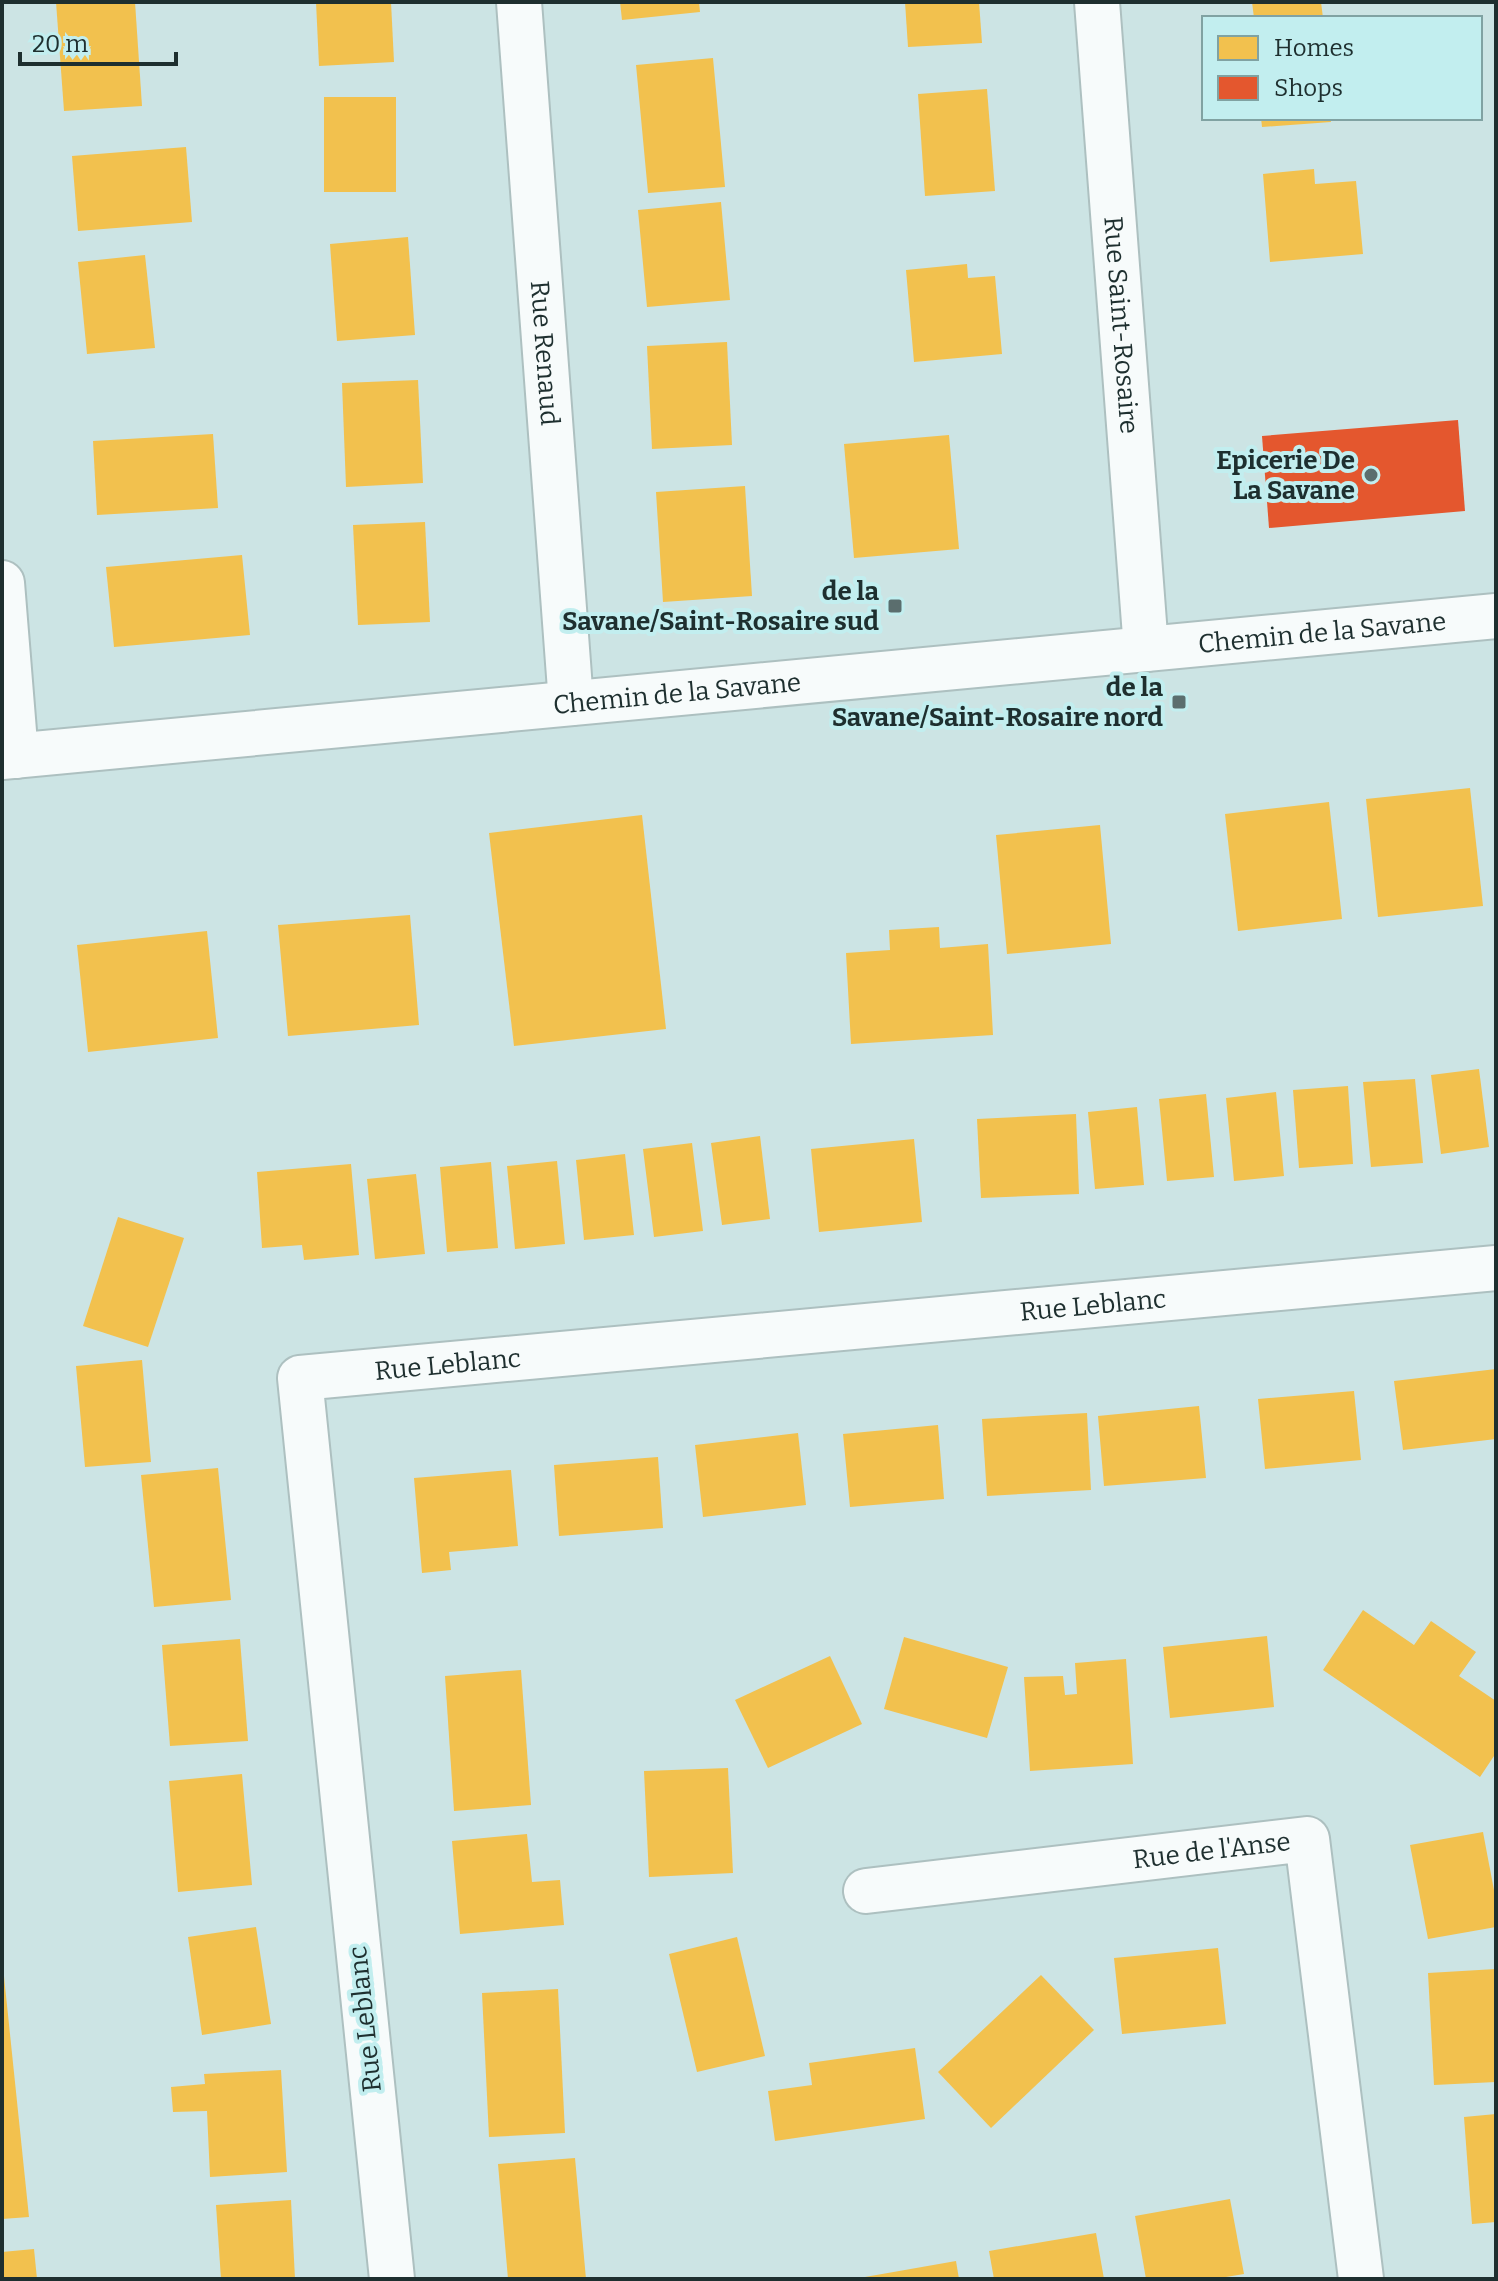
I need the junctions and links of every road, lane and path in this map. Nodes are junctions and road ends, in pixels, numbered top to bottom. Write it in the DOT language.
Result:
graph roads {
  1 [pos="519,2"];
  2 [pos="1097,2"];
  3 [pos="2,583"];
  4 [pos="1496,616"];
  5 [pos="1146,649"];
  6 [pos="571,703"];
  7 [pos="9,757"];
  8 [pos="1496,1268"];
  9 [pos="866,1891"];
  10 [pos="392,2279"];
  11 [pos="1361,2279"];
  1 -- 6 [label="street, Rue Renaud"];
  2 -- 5 [label="street, Rue Saint-Rosaire"];
  3 -- 7 [label="street"];
  4 -- 5 [label="street, Chemin de la Savane"];
  5 -- 6 [label="street, Chemin de la Savane"];
  6 -- 7 [label="street, Chemin de la Savane"];
  8 -- 10 [label="street, Rue Leblanc"];
  9 -- 11 [label="street, Rue de l'Anse"];
}
